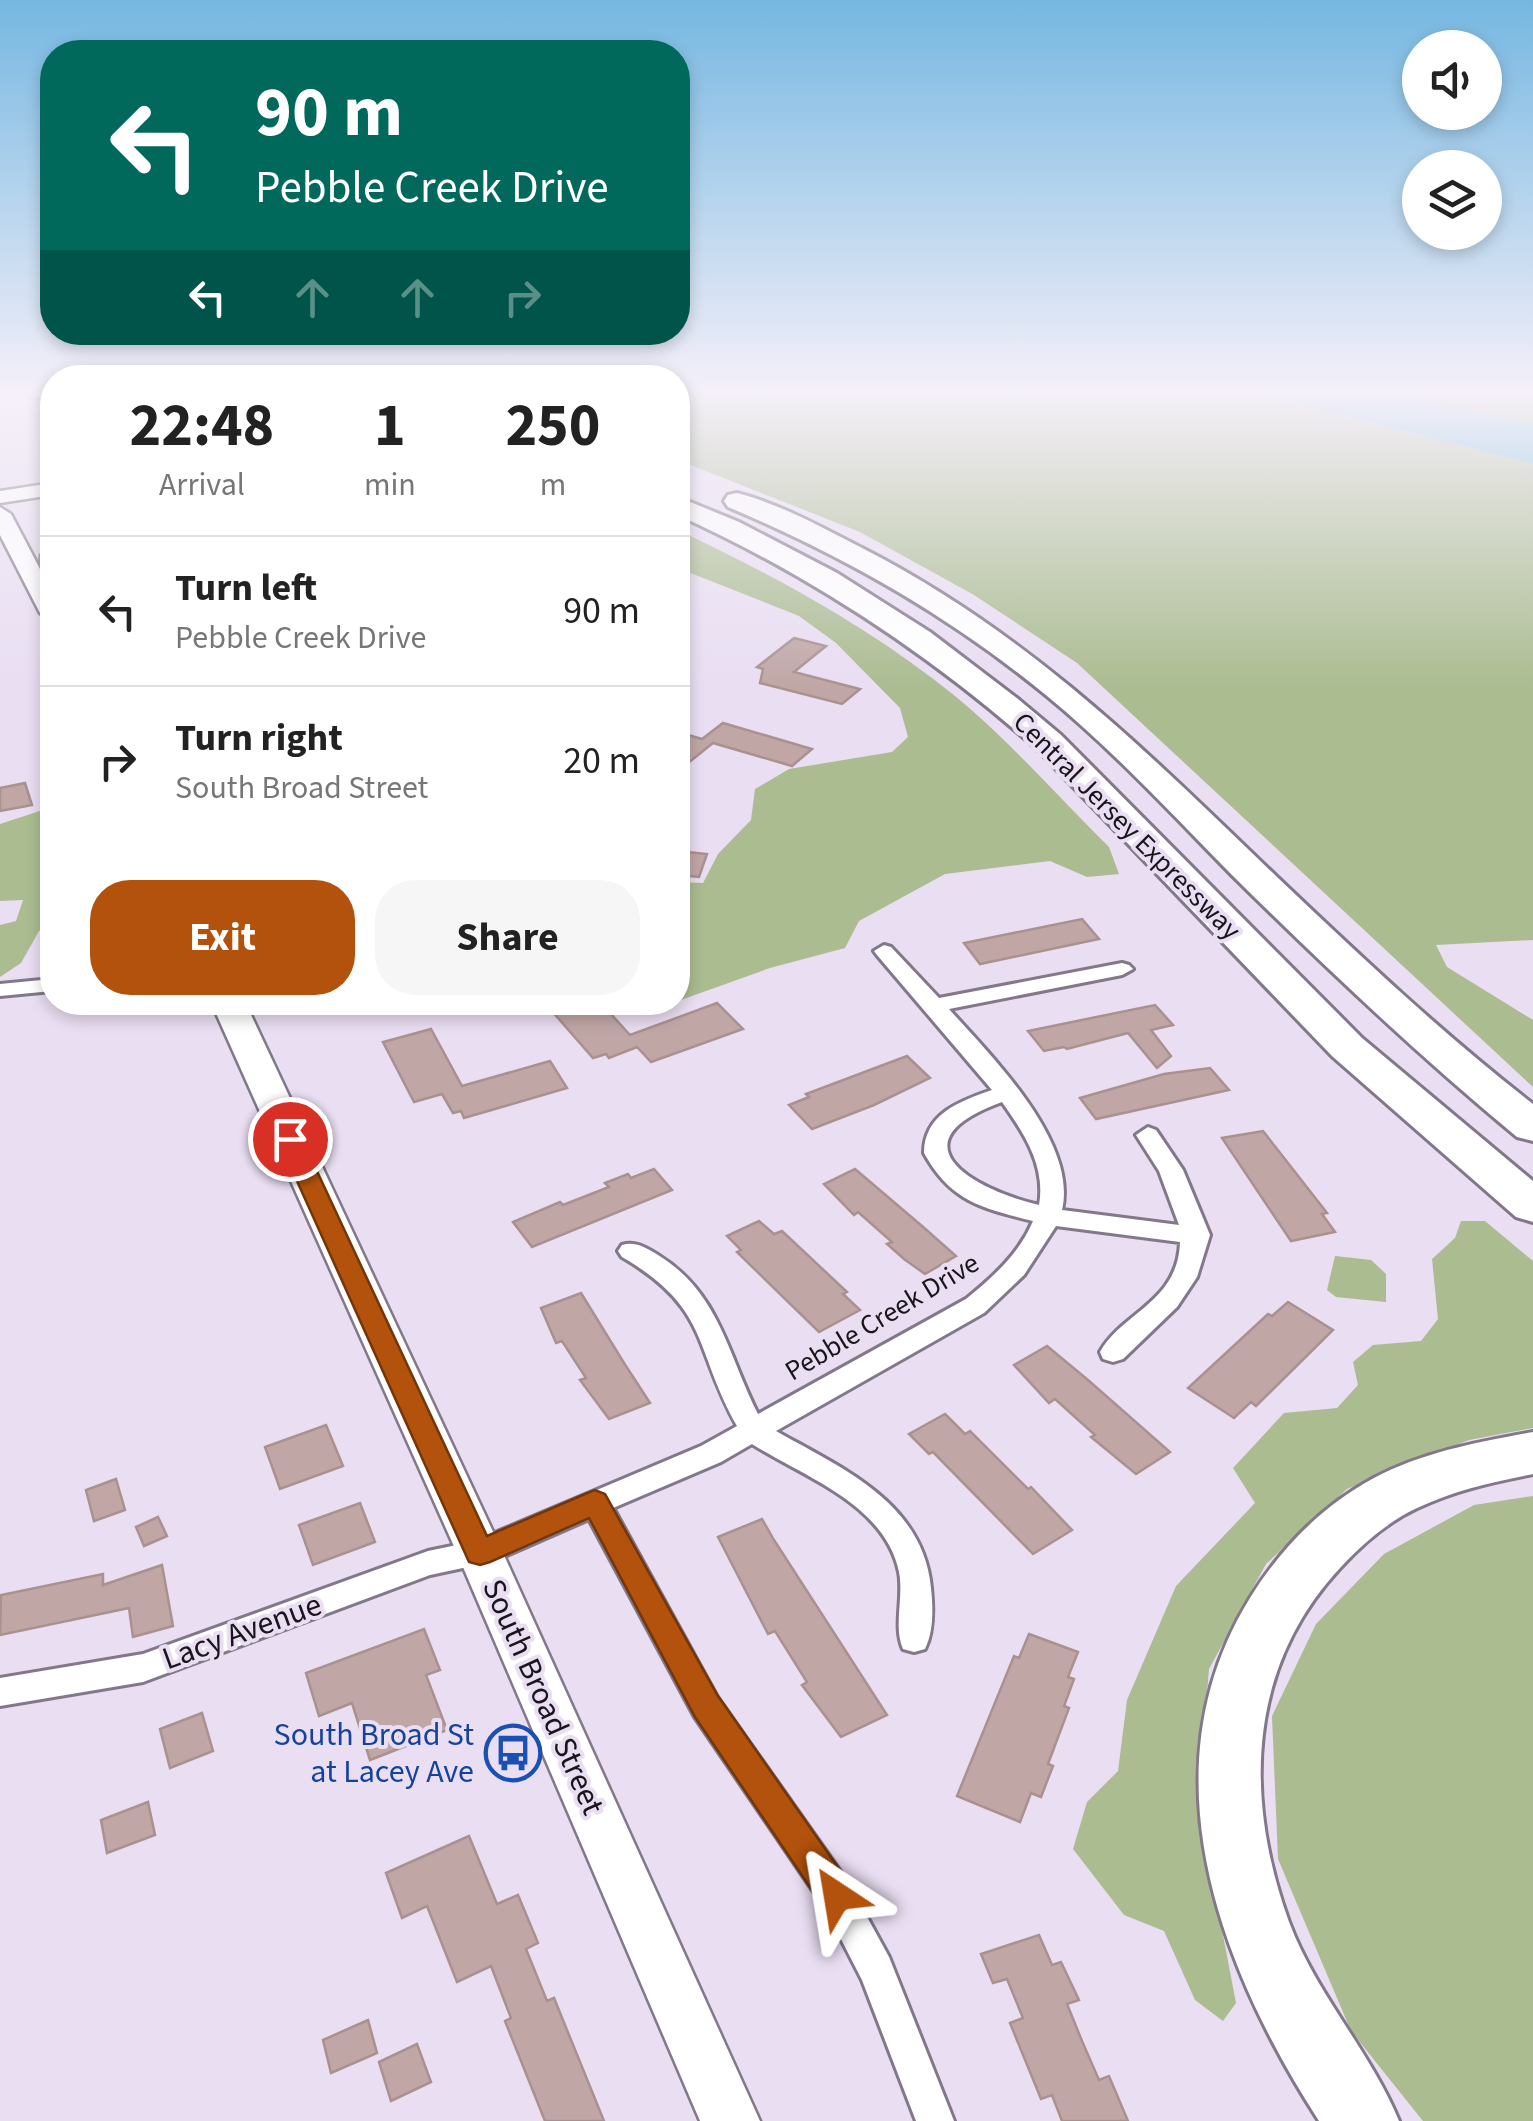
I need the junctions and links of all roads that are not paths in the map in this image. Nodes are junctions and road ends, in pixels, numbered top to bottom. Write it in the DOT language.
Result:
graph roads {
  1 [pos="707,489"];
  2 [pos="40,491"];
  3 [pos="0,497"];
  4 [pos="690,511"];
  5 [pos="0,514"];
  6 [pos="40,590"];
  7 [pos="884,951"];
  8 [pos="1122,969"];
  9 [pos="40,986"];
  10 [pos="0,990"];
  11 [pos="933,1006"];
  12 [pos="234,1015"];
  13 [pos="1006,1093"];
  14 [pos="1533,1127"];
  15 [pos="1148,1136"];
  16 [pos="1533,1206"];
  17 [pos="1047,1217"];
  18 [pos="1196,1235"];
  19 [pos="631,1251"];
  20 [pos="1113,1352"];
  21 [pos="753,1430"];
  22 [pos="1533,1453"];
  23 [pos="595,1502"];
  24 [pos="480,1553"];
  25 [pos="914,1639"];
  26 [pos="0,1692"];
  27 [pos="730,2121"];
  28 [pos="934,2121"];
  29 [pos="1362,2121"];
  1 -- 14 [label="highway, Central Jersey Expressway"];
  2 -- 3 [label="main road"];
  4 -- 16 [label="highway, Central Jersey Expressway"];
  5 -- 6 [label="main road"];
  7 -- 11 [label="street, Pebble Creek Drive"];
  8 -- 11 [label="street"];
  9 -- 10 [label="street"];
  11 -- 13 [label="street, Pebble Creek Drive"];
  12 -- 24 [label="main road, South Broad Street"];
  13 -- 17 [label="street, Pebble Creek Drive"];
  13 -- 17 [label="street"];
  15 -- 18 [label="street"];
  17 -- 18 [label="street"];
  17 -- 21 [label="street, Pebble Creek Drive"];
  18 -- 20 [label="street"];
  19 -- 21 [label="street"];
  21 -- 23 [label="street, Pebble Creek Drive"];
  21 -- 25 [label="street"];
  22 -- 29 [label="highway"];
  23 -- 24 [label="street, Pebble Creek Drive"];
  23 -- 28 [label="street"];
  24 -- 26 [label="street, Lacy Avenue"];
  24 -- 27 [label="main road, South Broad Street"];
}
